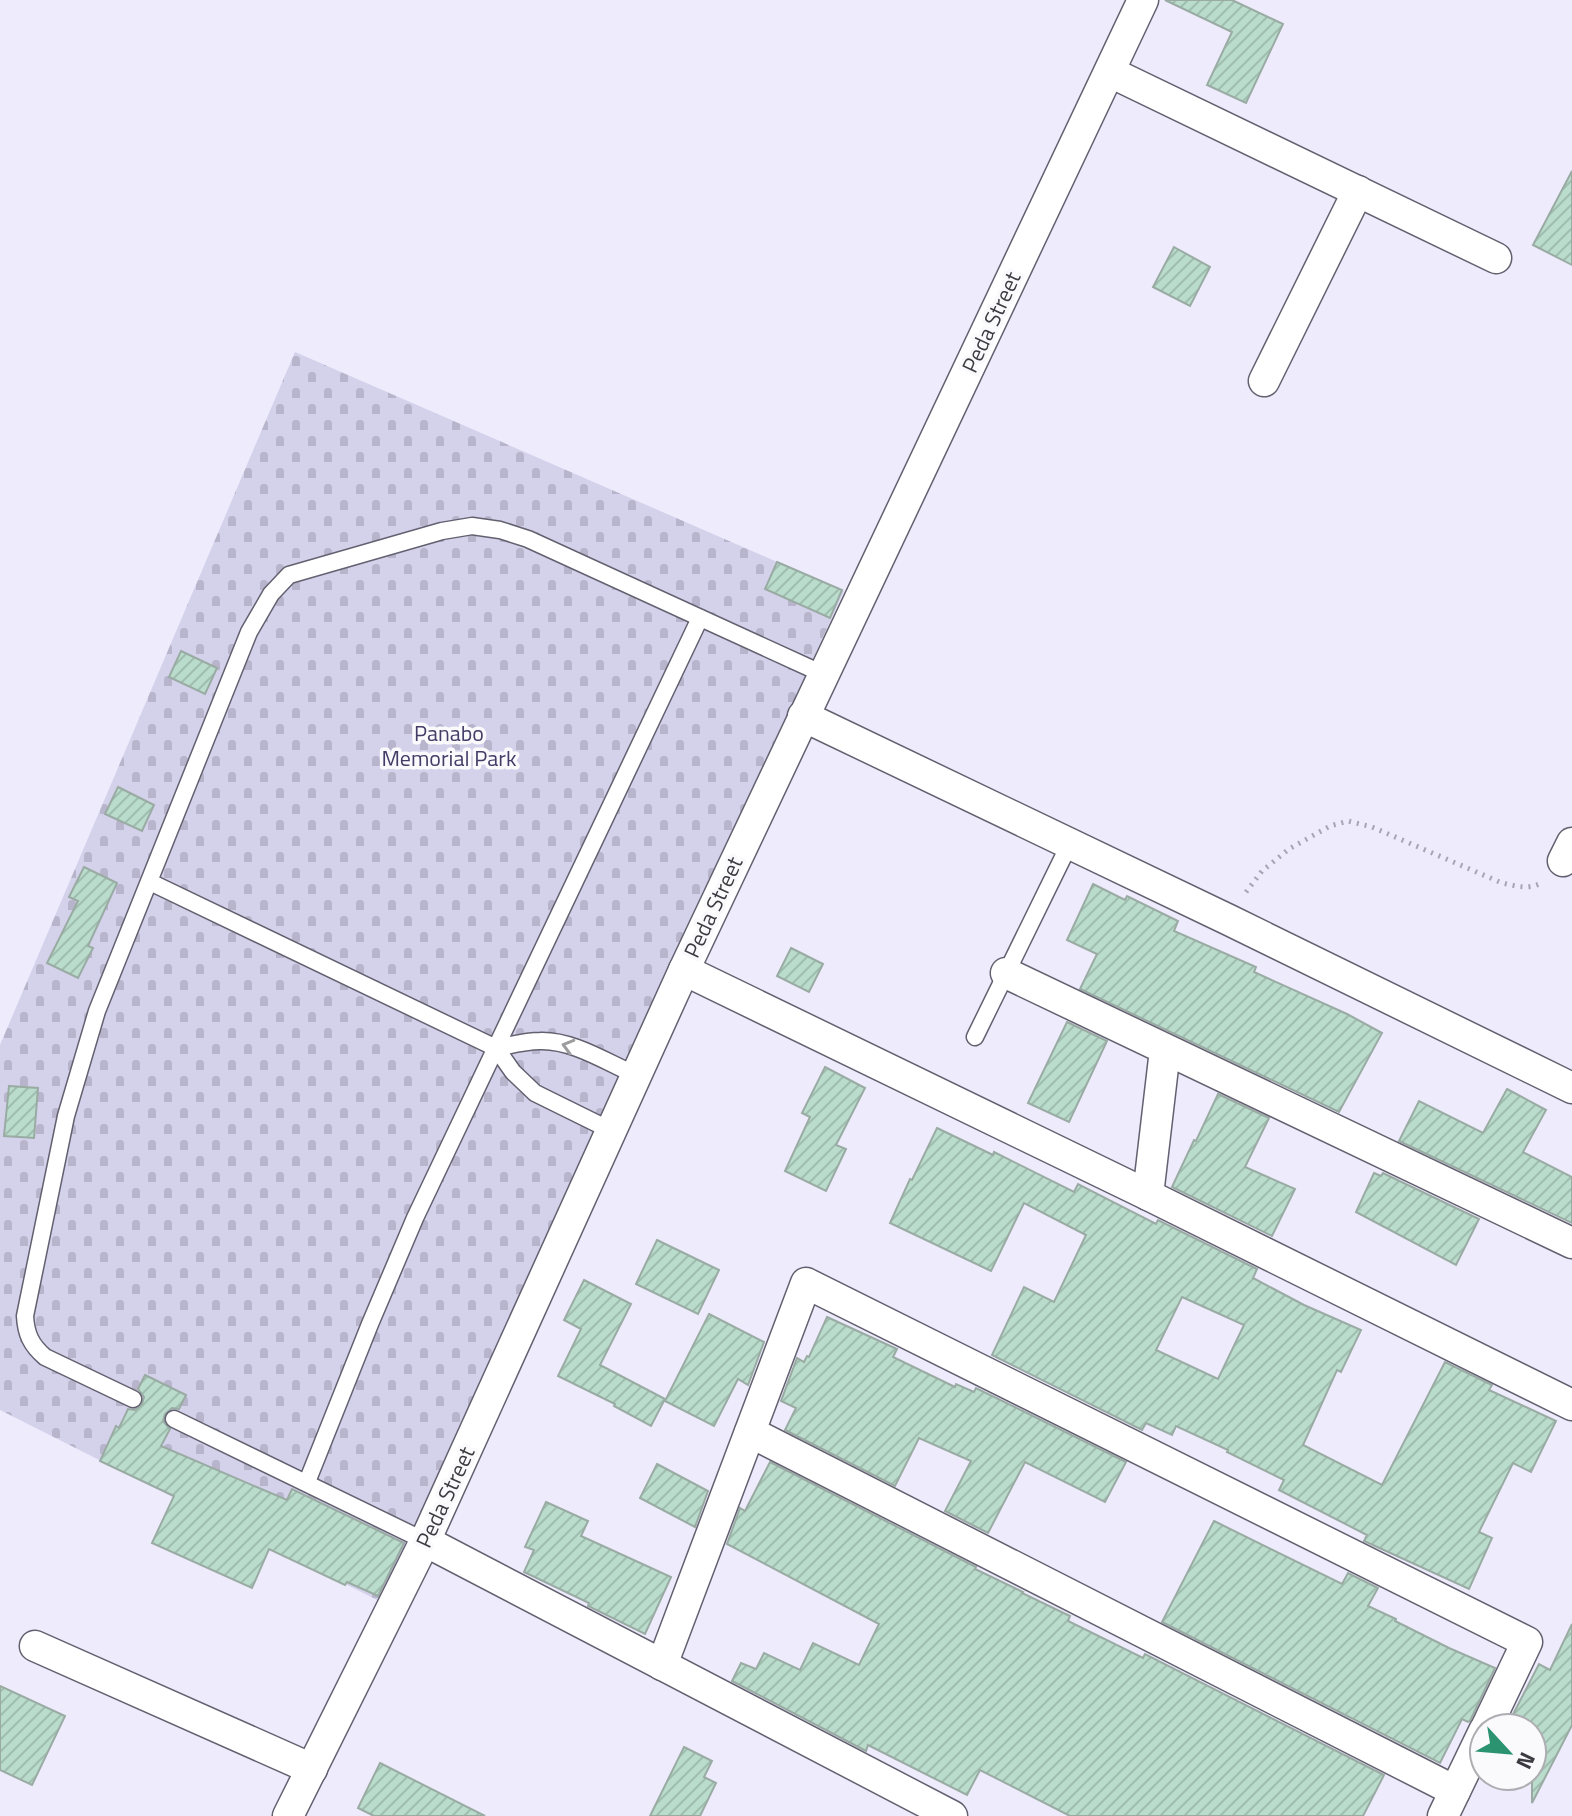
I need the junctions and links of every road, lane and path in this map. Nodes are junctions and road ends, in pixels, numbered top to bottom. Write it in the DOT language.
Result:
graph roads {
  1 [pos="1143,0"];
  2 [pos="1110,72"];
  3 [pos="1358,191"];
  4 [pos="1496,258"];
  5 [pos="1264,381"];
  6 [pos="700,618"];
  7 [pos="823,674"];
  8 [pos="803,716"];
  9 [pos="1070,843"];
  10 [pos="1568,852"];
  11 [pos="150,882"];
  12 [pos="1229,920"];
  13 [pos="684,970"];
  14 [pos="1006,973"];
  15 [pos="975,1037"];
  16 [pos="496,1048"];
  17 [pos="1165,1050"];
  18 [pos="636,1075"];
  19 [pos="1572,1088"];
  20 [pos="610,1130"];
  21 [pos="1148,1195"];
  22 [pos="1572,1243"];
  23 [pos="133,1399"];
  24 [pos="1572,1405"];
  25 [pos="174,1419"];
  26 [pos="750,1432"];
  27 [pos="307,1482"];
  28 [pos="425,1541"];
  29 [pos="35,1646"];
  30 [pos="662,1665"];
  31 [pos="1494,1712"];
  32 [pos="1468,1768"];
  33 [pos="312,1769"];
  34 [pos="1450,1808"];
  35 [pos="288,1816"];
  36 [pos="952,1816"];
  1 -- 2 [label="street, Peda Street"];
  2 -- 3 [label="street"];
  2 -- 7 [label="street, Peda Street"];
  3 -- 4 [label="street"];
  3 -- 5 [label="street"];
  6 -- 7 [label="lane"];
  6 -- 11 [label="lane"];
  6 -- 16 [label="lane"];
  7 -- 8 [label="street, Peda Street"];
  8 -- 9 [label="street"];
  8 -- 13 [label="street, Peda Street"];
  9 -- 12 [label="street"];
  9 -- 14 [label="lane"];
  10 -- 12 [label="path"];
  11 -- 16 [label="lane"];
  11 -- 23 [label="lane"];
  12 -- 19 [label="street"];
  13 -- 18 [label="street, Peda Street"];
  13 -- 21 [label="street"];
  14 -- 15 [label="lane"];
  14 -- 17 [label="street"];
  18 -- 16 [label="lane, one-way"];
  16 -- 20 [label="lane"];
  16 -- 27 [label="lane"];
  17 -- 21 [label="street"];
  17 -- 22 [label="street"];
  18 -- 20 [label="street, Peda Street"];
  20 -- 28 [label="street, Peda Street"];
  21 -- 24 [label="street"];
  25 -- 27 [label="lane"];
  26 -- 30 [label="street"];
  26 -- 31 [label="street"];
  26 -- 34 [label="street"];
  27 -- 28 [label="lane"];
  28 -- 30 [label="street"];
  28 -- 33 [label="street, Peda Street"];
  29 -- 33 [label="street"];
  30 -- 36 [label="street"];
  32 -- 34 [label="street"];
  33 -- 35 [label="street, Peda Street"];
}
